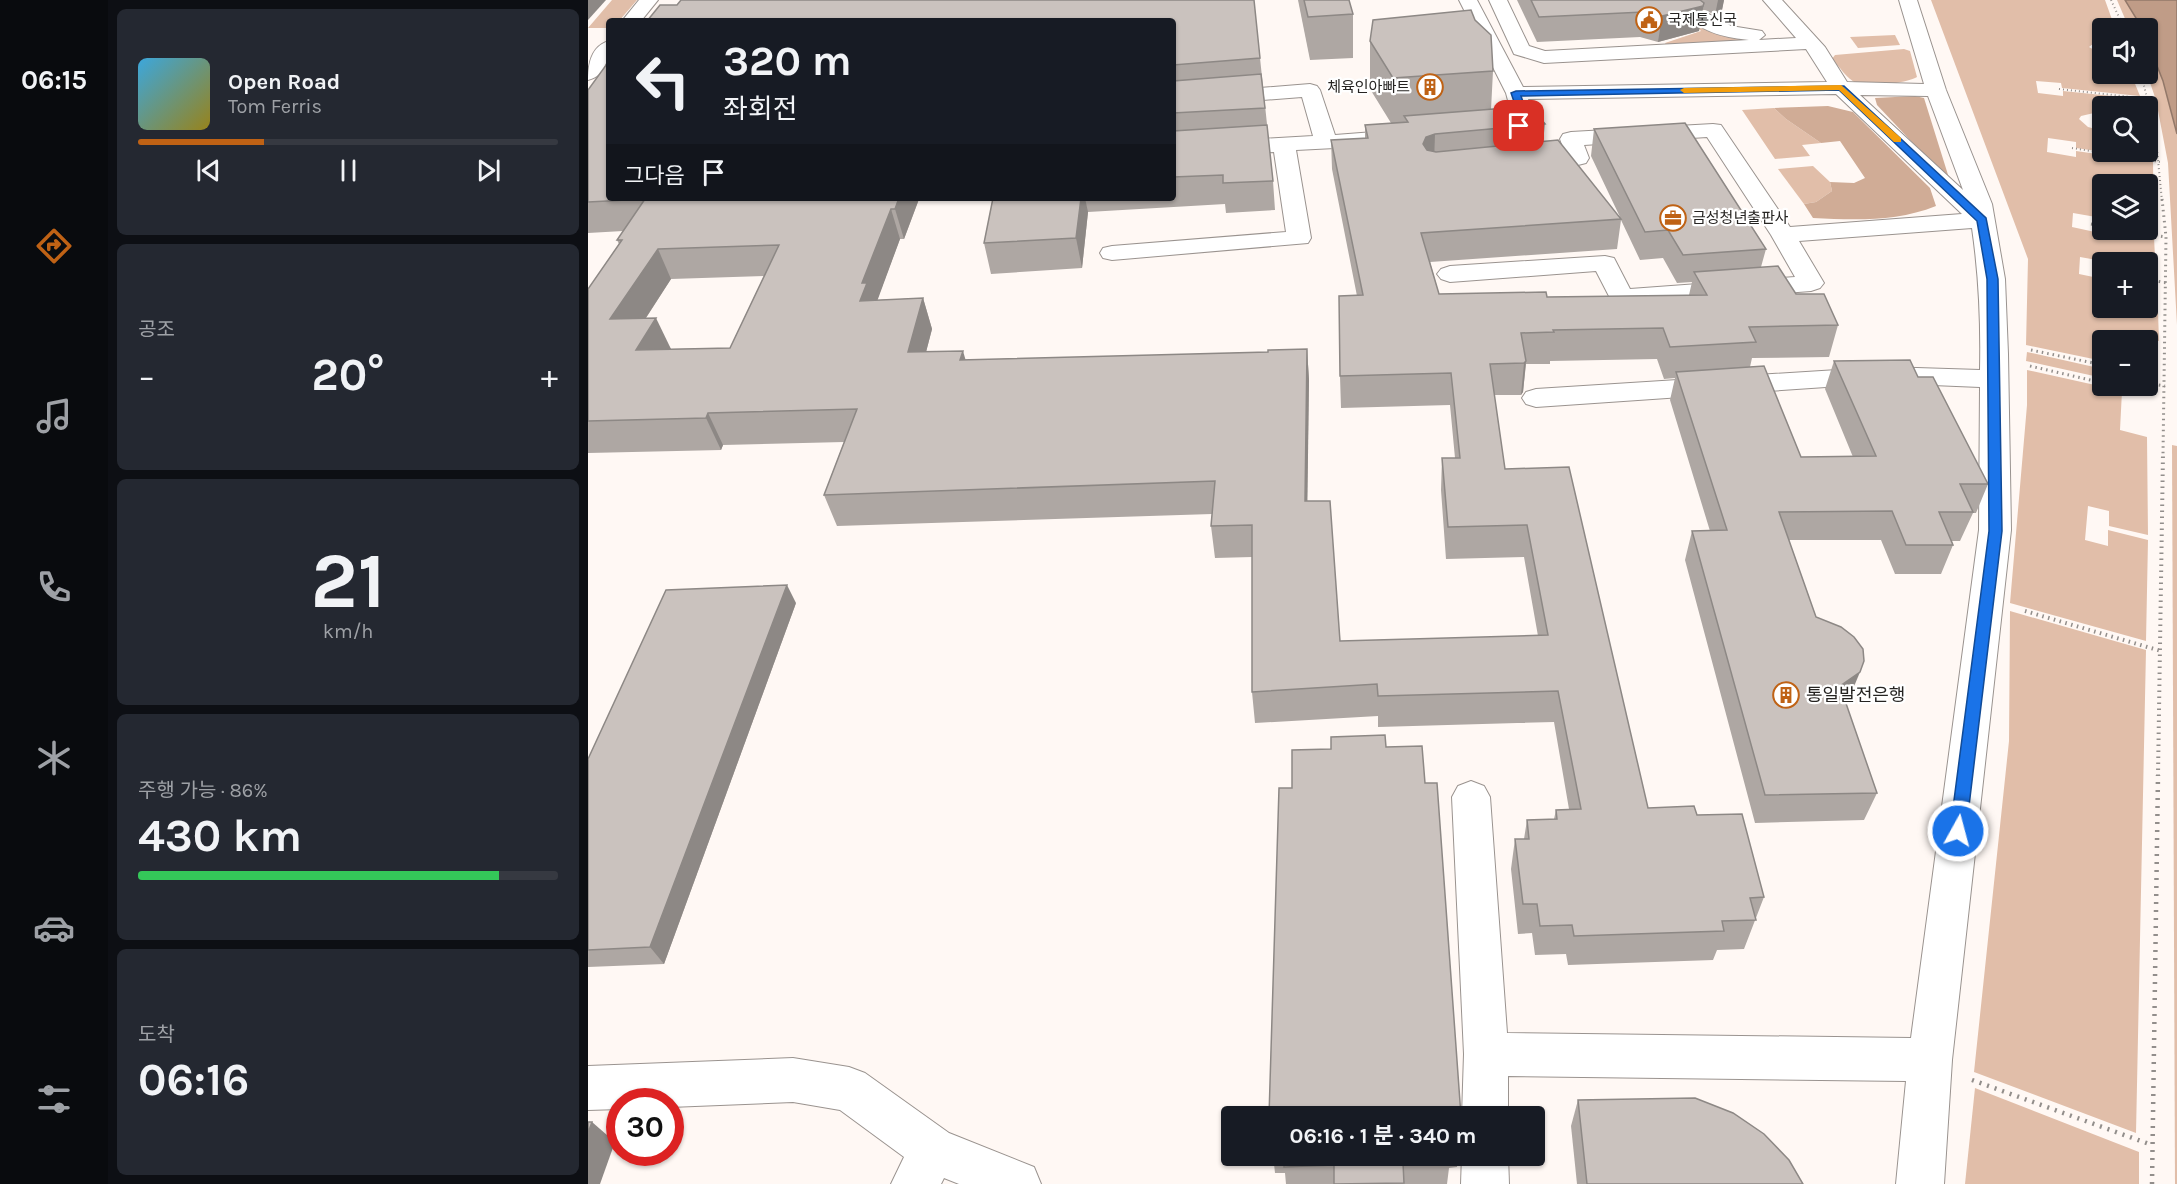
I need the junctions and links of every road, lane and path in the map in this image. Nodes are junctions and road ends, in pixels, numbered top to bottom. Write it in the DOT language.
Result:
graph roads {
  1 [pos="649,0"];
  2 [pos="1468,0"];
  3 [pos="1498,0"];
  4 [pos="1772,0"];
  5 [pos="1908,0"];
  6 [pos="2111,0"];
  7 [pos="1698,16"];
  8 [pos="634,18"];
  9 [pos="2119,18"];
  10 [pos="1808,40"];
  11 [pos="606,51"];
  12 [pos="588,76"];
  13 [pos="606,77"];
  14 [pos="1841,88"];
  15 [pos="2059,89"];
  16 [pos="1936,90"];
  17 [pos="1516,93"];
  18 [pos="2122,96"];
  19 [pos="1176,101"];
  20 [pos="1472,132"];
  21 [pos="1394,137"];
  22 [pos="1326,142"];
  23 [pos="1284,144"];
  24 [pos="2072,148"];
  25 [pos="2158,149"];
  26 [pos="1176,151"];
  27 [pos="2160,162"];
  28 [pos="1507,165"];
  29 [pos="1982,220"];
  30 [pos="1783,236"];
  31 [pos="2158,236"];
  32 [pos="2166,237"];
  33 [pos="1112,253"];
  34 [pos="1450,274"];
  35 [pos="2158,281"];
  36 [pos="2166,283"];
  37 [pos="2023,348"];
  38 [pos="2092,363"];
  39 [pos="2024,365"];
  40 [pos="1994,379"];
  41 [pos="2092,380"];
  42 [pos="2158,385"];
  43 [pos="2165,387"];
  44 [pos="1536,398"];
  45 [pos="2022,610"];
  46 [pos="2160,651"];
  47 [pos="1471,797"];
  48 [pos="1486,1054"];
  49 [pos="1930,1060"];
  50 [pos="588,1088"];
  51 [pos="1485,1106"];
  52 [pos="1485,1166"];
  53 [pos="924,1167"];
  54 [pos="1017,1184"];
  55 [pos="1485,1184"];
  56 [pos="1920,1184"];
  57 [pos="2152,1184"];
  1 -- 8 [label="street"];
  2 -- 17 [label="street"];
  3 -- 10 [label="street"];
  4 -- 10 [label="street"];
  5 -- 16 [label="street"];
  6 -- 9 [label="path"];
  7 -- 10 [label="street"];
  10 -- 14 [label="street"];
  11 -- 12 [label="street"];
  12 -- 13 [label="street"];
  14 -- 16 [label="street"];
  14 -- 17 [label="street"];
  14 -- 29 [label="street"];
  15 -- 18 [label="path"];
  16 -- 29 [label="street"];
  17 -- 20 [label="street"];
  19 -- 22 [label="street"];
  21 -- 22 [label="street"];
  22 -- 23 [label="street"];
  23 -- 26 [label="street"];
  23 -- 33 [label="street"];
  24 -- 27 [label="path"];
  25 -- 27 [label="path"];
  27 -- 32 [label="path"];
  28 -- 30 [label="street"];
  29 -- 30 [label="street"];
  29 -- 40 [label="street"];
  30 -- 34 [label="street"];
  31 -- 32 [label="path"];
  32 -- 36 [label="path"];
  35 -- 36 [label="path"];
  36 -- 43 [label="path"];
  37 -- 38 [label="path"];
  39 -- 41 [label="path"];
  40 -- 44 [label="street"];
  40 -- 49 [label="street"];
  42 -- 43 [label="path"];
  43 -- 46 [label="path"];
  45 -- 46 [label="path"];
  46 -- 57 [label="path"];
  47 -- 48 [label="street"];
  48 -- 49 [label="street"];
  48 -- 51 [label="street"];
  49 -- 56 [label="street"];
  50 -- 53 [label="street"];
  52 -- 55 [label="street"];
  53 -- 54 [label="street"];
}
